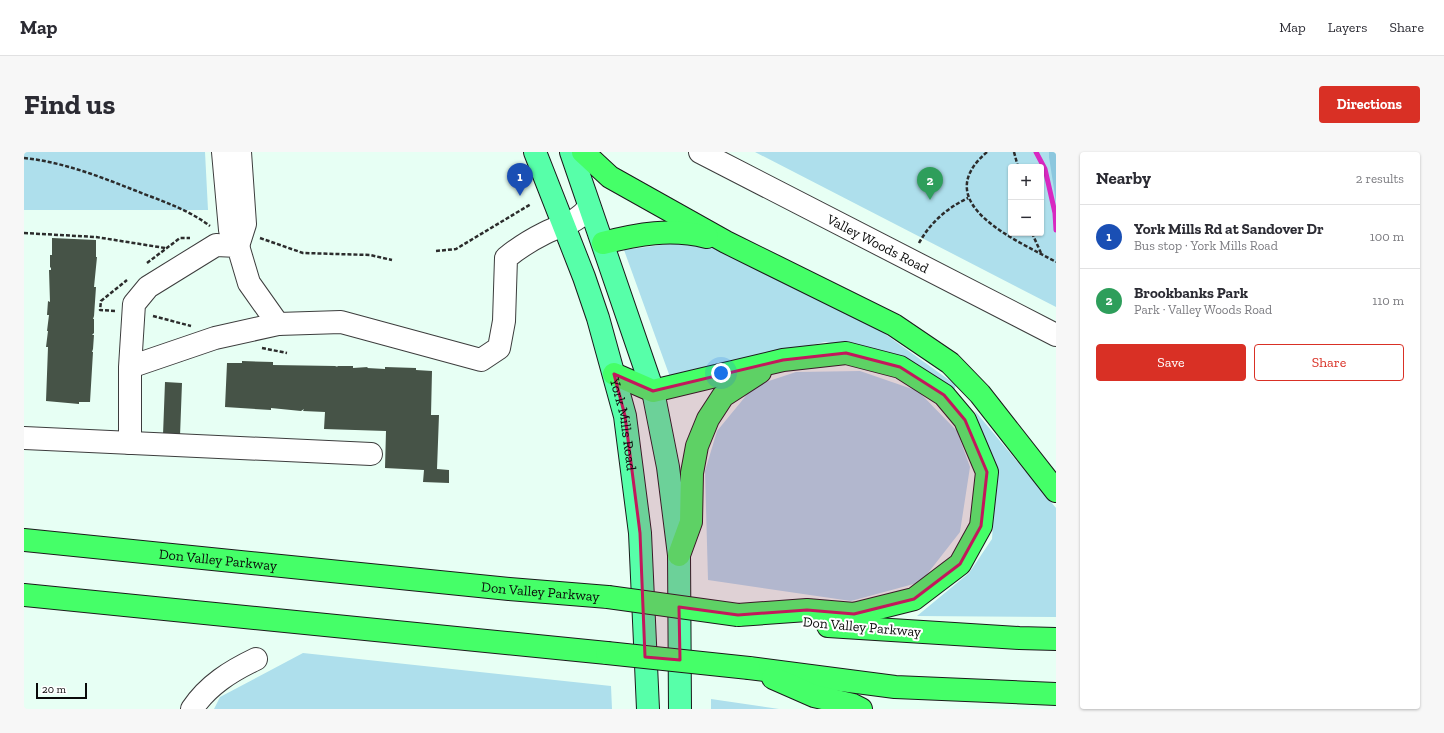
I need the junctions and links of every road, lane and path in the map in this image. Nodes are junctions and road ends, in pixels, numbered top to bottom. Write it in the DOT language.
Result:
graph roads {
  1 [pos="223,152"];
  2 [pos="240,152"];
  3 [pos="534,152"];
  4 [pos="571,152"];
  5 [pos="583,152"];
  6 [pos="700,152"];
  7 [pos="987,152"];
  8 [pos="1014,152"];
  9 [pos="24,158"];
  10 [pos="1017,164"];
  11 [pos="968,198"];
  12 [pos="531,204"];
  13 [pos="590,207"];
  14 [pos="564,226"];
  15 [pos="213,227"];
  16 [pos="24,233"];
  17 [pos="1033,236"];
  18 [pos="180,238"];
  19 [pos="192,238"];
  20 [pos="726,242"];
  21 [pos="603,243"];
  22 [pos="239,247"];
  23 [pos="166,248"];
  24 [pos="436,251"];
  25 [pos="1041,254"];
  26 [pos="392,260"];
  27 [pos="911,261"];
  28 [pos="1056,262"];
  29 [pos="580,266"];
  30 [pos="278,324"];
  31 [pos="1056,336"];
  32 [pos="783,360"];
  33 [pos="130,367"];
  34 [pos="614,374"];
  35 [pos="653,391"];
  36 [pos="24,438"];
  37 [pos="130,443"];
  38 [pos="371,454"];
  39 [pos="1056,491"];
  40 [pos="24,540"];
  41 [pos="679,555"];
  42 [pos="24,595"];
  43 [pos="738,615"];
  44 [pos="1056,639"];
  45 [pos="256,659"];
  46 [pos="750,668"];
  47 [pos="1056,694"];
  48 [pos="192,709"];
  49 [pos="648,709"];
  50 [pos="680,709"];
  51 [pos="860,709"];
  1 -- 22 [label="street"];
  2 -- 22 [label="street"];
  3 -- 14 [label="main road, York Mills Road"];
  4 -- 13 [label="main road"];
  5 -- 20 [label="highway"];
  6 -- 27 [label="street, Valley Woods Road"];
  7 -- 11 [label="path"];
  8 -- 10 [label="path"];
  9 -- 15 [label="path"];
  11 -- 25 [label="path"];
  11 -- 27 [label="path"];
  12 -- 24 [label="path"];
  13 -- 14 [label="street"];
  13 -- 21 [label="main road"];
  14 -- 29 [label="main road, York Mills Road"];
  14 -- 30 [label="street"];
  16 -- 23 [label="path"];
  17 -- 25 [label="path"];
  18 -- 19 [label="path"];
  20 -- 21 [label="highway"];
  20 -- 39 [label="highway"];
  21 -- 29 [label="main road"];
  21 -- 35 [label="main road"];
  22 -- 26 [label="path"];
  22 -- 30 [label="street"];
  22 -- 33 [label="street"];
  25 -- 28 [label="path"];
  27 -- 31 [label="street, Valley Woods Road"];
  29 -- 34 [label="main road, York Mills Road"];
  30 -- 33 [label="street"];
  32 -- 35 [label="highway"];
  32 -- 41 [label="highway"];
  32 -- 43 [label="highway"];
  33 -- 37 [label="street"];
  34 -- 35 [label="highway"];
  34 -- 49 [label="main road, York Mills Road"];
  35 -- 41 [label="main road"];
  36 -- 37 [label="street"];
  37 -- 38 [label="street"];
  40 -- 43 [label="highway, Don Valley Parkway, bridge"];
  41 -- 50 [label="main road"];
  42 -- 46 [label="highway, bridge"];
  43 -- 44 [label="highway, Don Valley Parkway"];
  45 -- 48 [label="street"];
  46 -- 47 [label="highway"];
  46 -- 51 [label="highway"];
}
